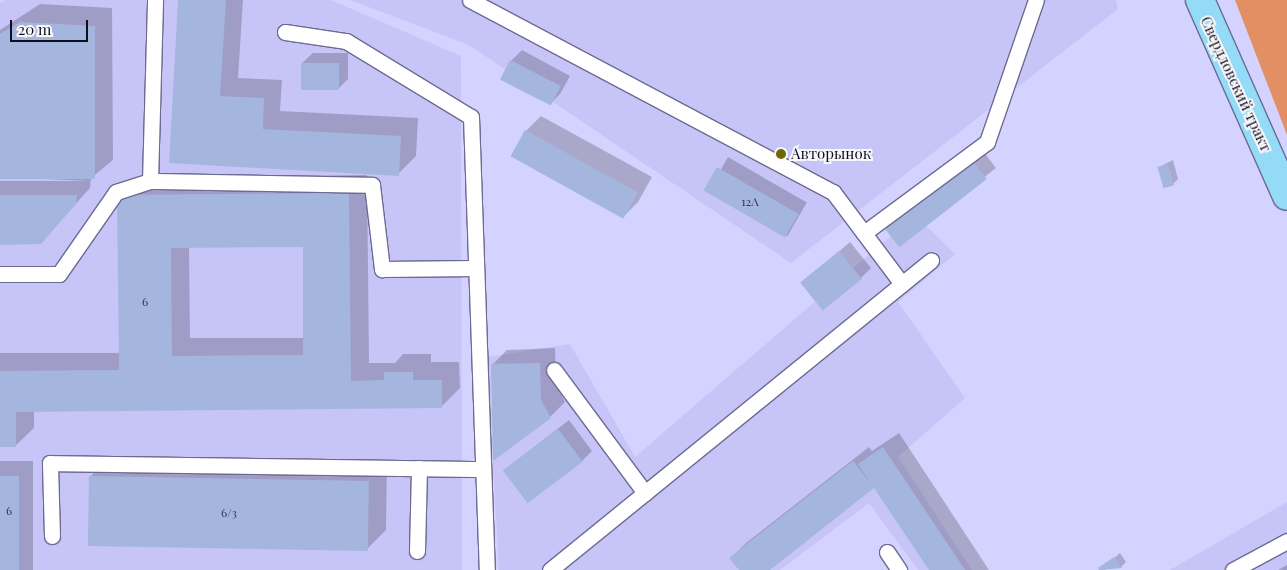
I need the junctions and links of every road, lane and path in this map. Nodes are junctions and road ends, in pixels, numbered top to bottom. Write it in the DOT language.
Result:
graph roads {
  1 [pos="155,0"];
  2 [pos="470,0"];
  3 [pos="1036,0"];
  4 [pos="1200,0"];
  5 [pos="285,32"];
  6 [pos="150,181"];
  7 [pos="1285,190"];
  8 [pos="864,233"];
  9 [pos="931,260"];
  10 [pos="476,268"];
  11 [pos="0,274"];
  12 [pos="902,284"];
  13 [pos="554,370"];
  14 [pos="419,468"];
  15 [pos="483,469"];
  16 [pos="646,493"];
  17 [pos="52,536"];
  18 [pos="1287,541"];
  19 [pos="417,551"];
  20 [pos="887,552"];
  21 [pos="486,570"];
  22 [pos="550,570"];
  23 [pos="899,570"];
  24 [pos="1233,570"];
  1 -- 6 [label="lane"];
  2 -- 8 [label="lane"];
  3 -- 8 [label="lane"];
  4 -- 7 [label="main road, Свердловский тракт"];
  5 -- 10 [label="lane"];
  6 -- 10 [label="lane"];
  6 -- 11 [label="lane"];
  8 -- 12 [label="lane"];
  9 -- 12 [label="lane"];
  10 -- 15 [label="lane"];
  12 -- 16 [label="lane"];
  13 -- 16 [label="lane"];
  14 -- 15 [label="lane"];
  14 -- 17 [label="lane"];
  14 -- 19 [label="lane"];
  15 -- 21 [label="lane"];
  16 -- 22 [label="lane"];
  18 -- 24 [label="lane"];
  20 -- 23 [label="lane"];
}
